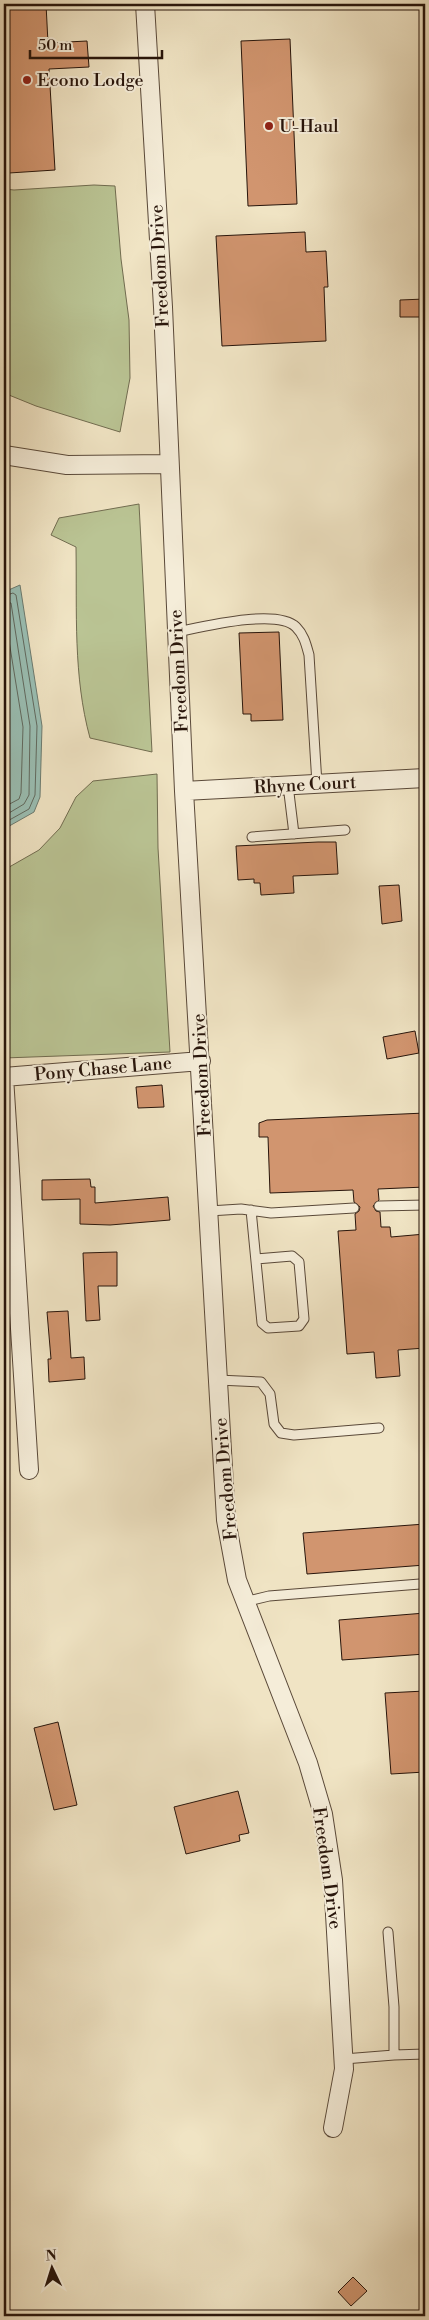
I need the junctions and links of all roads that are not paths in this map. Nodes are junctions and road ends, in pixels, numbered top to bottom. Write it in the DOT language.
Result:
graph roads {
  1 [pos="145,4"];
  2 [pos="4,455"];
  3 [pos="169,464"];
  4 [pos="177,632"];
  5 [pos="425,778"];
  6 [pos="316,784"];
  7 [pos="288,786"];
  8 [pos="184,791"];
  9 [pos="346,830"];
  10 [pos="294,834"];
  11 [pos="252,837"];
  12 [pos="201,1061"];
  13 [pos="4,1077"];
  14 [pos="425,1205"];
  15 [pos="379,1206"];
  16 [pos="354,1208"];
  17 [pos="251,1210"];
  18 [pos="210,1211"];
  19 [pos="256,1259"];
  20 [pos="218,1380"];
  21 [pos="379,1428"];
  22 [pos="30,1470"];
  23 [pos="420,1584"];
  24 [pos="244,1602"];
  25 [pos="388,1932"];
  26 [pos="425,2054"];
  27 [pos="394,2055"];
  28 [pos="344,2058"];
  29 [pos="333,2128"];
  1 -- 3 [label="street, Freedom Drive"];
  2 -- 3 [label="street"];
  3 -- 4 [label="street, Freedom Drive"];
  4 -- 6 [label="lane"];
  4 -- 8 [label="street, Freedom Drive"];
  5 -- 6 [label="street, Rhyne Court"];
  6 -- 7 [label="street, Rhyne Court"];
  7 -- 8 [label="street, Rhyne Court"];
  7 -- 10 [label="lane"];
  8 -- 12 [label="street, Freedom Drive"];
  9 -- 10 [label="lane"];
  10 -- 11 [label="lane"];
  12 -- 13 [label="street, Pony Chase Lane"];
  12 -- 18 [label="street, Freedom Drive"];
  13 -- 22 [label="street"];
  14 -- 15 [label="lane"];
  16 -- 17 [label="lane"];
  17 -- 18 [label="lane"];
  17 -- 19 [label="lane"];
  18 -- 20 [label="street, Freedom Drive"];
  19 -- 19 [label="lane"];
  20 -- 21 [label="lane"];
  20 -- 24 [label="street, Freedom Drive"];
  23 -- 24 [label="lane"];
  24 -- 28 [label="street, Freedom Drive"];
  25 -- 27 [label="lane"];
  26 -- 27 [label="lane"];
  27 -- 28 [label="lane"];
  28 -- 29 [label="street, Freedom Drive"];
}
